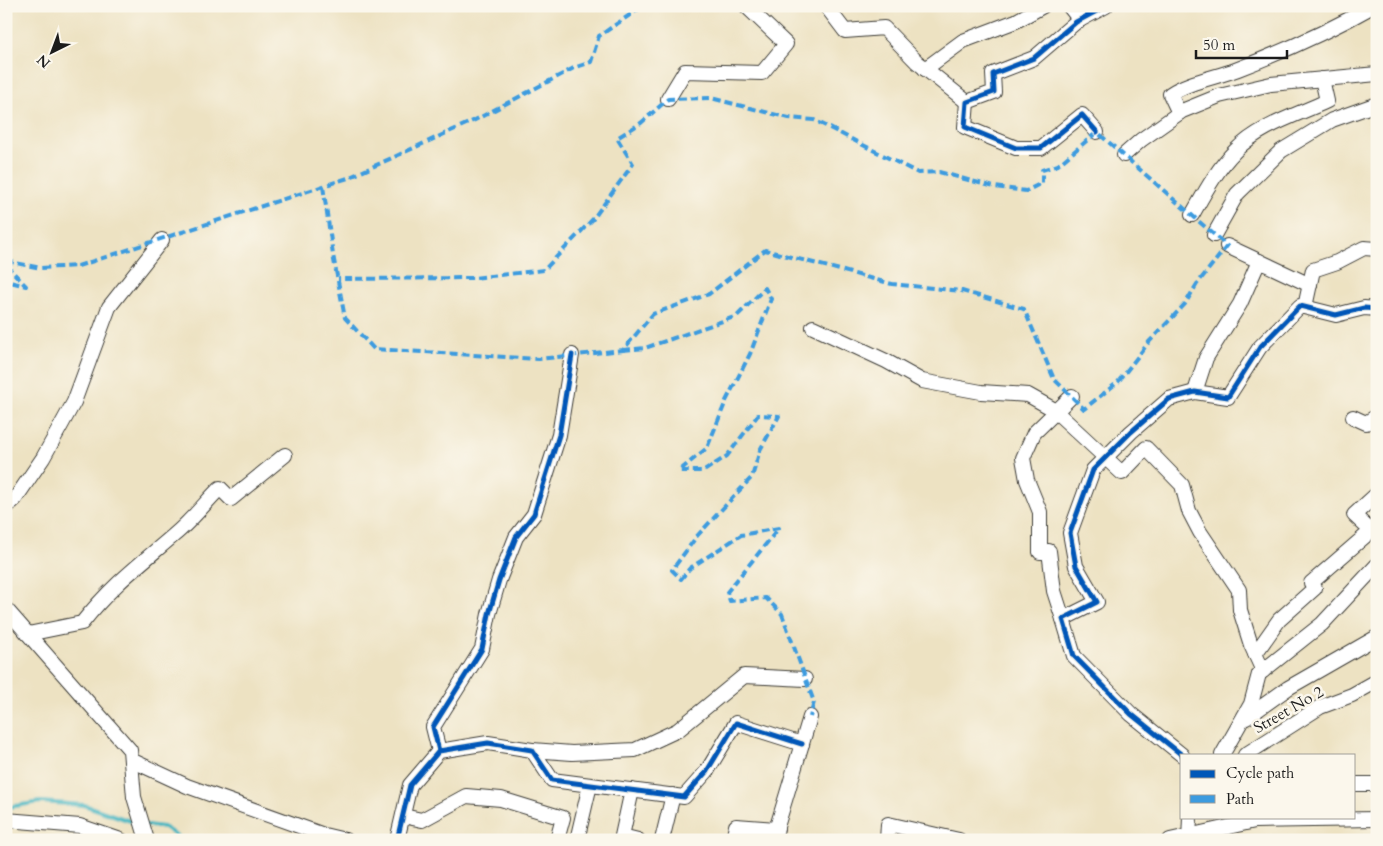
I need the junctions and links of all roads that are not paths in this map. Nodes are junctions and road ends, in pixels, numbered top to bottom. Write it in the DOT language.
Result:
graph roads {
  1 [pos="746,6"];
  2 [pos="826,6"];
  3 [pos="1043,6"];
  4 [pos="1069,6"];
  5 [pos="1106,6"];
  6 [pos="1373,6"];
  7 [pos="1080,20"];
  8 [pos="925,69"];
  9 [pos="1377,74"];
  10 [pos="1322,79"];
  11 [pos="668,99"];
  12 [pos="967,102"];
  13 [pos="1377,104"];
  14 [pos="1179,113"];
  15 [pos="1098,132"];
  16 [pos="1124,155"];
  17 [pos="1192,215"];
  18 [pos="1214,234"];
  19 [pos="162,240"];
  20 [pos="1227,246"];
  21 [pos="1377,249"];
  22 [pos="1259,261"];
  23 [pos="1310,285"];
  24 [pos="1305,307"];
  25 [pos="1377,309"];
  26 [pos="813,327"];
  27 [pos="572,355"];
  28 [pos="1195,392"];
  29 [pos="1072,396"];
  30 [pos="1056,412"];
  31 [pos="1365,419"];
  32 [pos="1377,433"];
  33 [pos="285,455"];
  34 [pos="1106,457"];
  35 [pos="1377,494"];
  36 [pos="6,507"];
  37 [pos="1377,565"];
  38 [pos="9,618"];
  39 [pos="1062,620"];
  40 [pos="28,634"];
  41 [pos="1377,637"];
  42 [pos="1255,654"];
  43 [pos="1263,671"];
  44 [pos="805,679"];
  45 [pos="1377,681"];
  46 [pos="810,717"];
  47 [pos="1242,720"];
  48 [pos="802,744"];
  49 [pos="532,750"];
  50 [pos="438,751"];
  51 [pos="1181,754"];
  52 [pos="1223,754"];
  53 [pos="1247,754"];
  54 [pos="131,760"];
  55 [pos="1356,784"];
  56 [pos="1377,784"];
  57 [pos="590,785"];
  58 [pos="632,790"];
  59 [pos="673,795"];
  60 [pos="403,816"];
  61 [pos="1190,818"];
  62 [pos="1377,819"];
  63 [pos="6,820"];
  64 [pos="144,830"];
  65 [pos="775,834"];
  66 [pos="1189,837"];
  67 [pos="122,840"];
  68 [pos="345,840"];
  69 [pos="397,840"];
  70 [pos="557,840"];
  71 [pos="577,840"];
  72 [pos="638,840"];
  73 [pos="662,840"];
  74 [pos="733,840"];
  75 [pos="887,840"];
  76 [pos="959,840"];
  77 [pos="1170,840"];
  1 -- 11 [label="street"];
  2 -- 8 [label="street"];
  3 -- 8 [label="street"];
  4 -- 7 [label="street"];
  5 -- 7 [label="street"];
  6 -- 14 [label="street"];
  7 -- 12 [label="street"];
  8 -- 12 [label="street"];
  9 -- 10 [label="street"];
  10 -- 14 [label="street"];
  10 -- 17 [label="street"];
  12 -- 15 [label="street"];
  13 -- 18 [label="street"];
  14 -- 16 [label="street"];
  19 -- 36 [label="street"];
  20 -- 22 [label="street"];
  21 -- 23 [label="street"];
  22 -- 23 [label="street"];
  22 -- 28 [label="street"];
  23 -- 24 [label="street"];
  24 -- 25 [label="street"];
  24 -- 28 [label="street"];
  26 -- 30 [label="street"];
  27 -- 50 [label="street"];
  28 -- 34 [label="street"];
  29 -- 30 [label="street"];
  30 -- 34 [label="street"];
  30 -- 39 [label="street"];
  31 -- 32 [label="street"];
  33 -- 40 [label="street"];
  34 -- 39 [label="street"];
  34 -- 42 [label="street"];
  35 -- 42 [label="street"];
  37 -- 43 [label="street"];
  38 -- 40 [label="street"];
  39 -- 51 [label="street"];
  40 -- 54 [label="street"];
  41 -- 47 [label="street"];
  42 -- 43 [label="street"];
  43 -- 47 [label="street"];
  44 -- 49 [label="street"];
  45 -- 53 [label="street, Street No 2"];
  46 -- 48 [label="street"];
  47 -- 52 [label="street"];
  48 -- 59 [label="street"];
  48 -- 65 [label="street"];
  49 -- 50 [label="street"];
  49 -- 57 [label="street"];
  50 -- 60 [label="street"];
  54 -- 64 [label="street"];
  54 -- 68 [label="street"];
  55 -- 56 [label="street"];
  57 -- 58 [label="street"];
  57 -- 71 [label="street"];
  58 -- 59 [label="street"];
  58 -- 72 [label="street"];
  59 -- 73 [label="street"];
  60 -- 69 [label="street"];
  60 -- 70 [label="street"];
  61 -- 66 [label="street"];
  62 -- 66 [label="street"];
  63 -- 67 [label="street"];
  65 -- 74 [label="street"];
  66 -- 77 [label="street"];
  75 -- 76 [label="street"];
}
